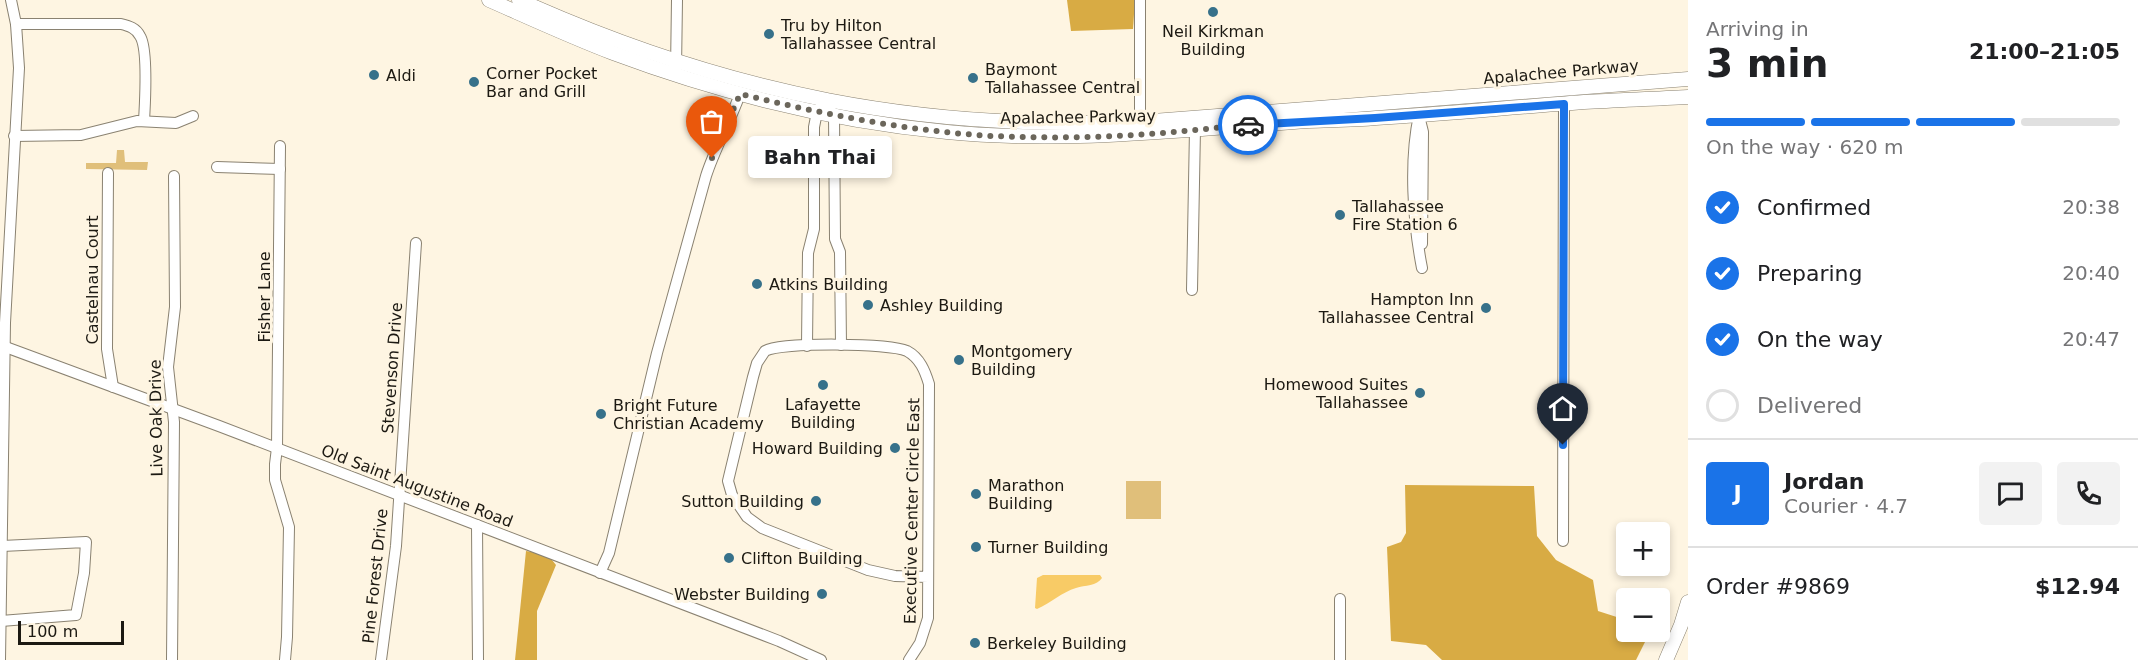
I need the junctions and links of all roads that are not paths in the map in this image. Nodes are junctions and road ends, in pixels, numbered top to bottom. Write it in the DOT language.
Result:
graph roads {
  1 [pos="489,0"];
  2 [pos="519,0"];
  3 [pos="677,0"];
  4 [pos="1140,0"];
  5 [pos="12,4"];
  6 [pos="0,9"];
  7 [pos="16,24"];
  8 [pos="676,68"];
  9 [pos="1686,77"];
  10 [pos="1557,89"];
  11 [pos="740,94"];
  12 [pos="1684,99"];
  13 [pos="1418,100"];
  14 [pos="1564,104"];
  15 [pos="1546,105"];
  16 [pos="820,106"];
  17 [pos="1340,106"];
  18 [pos="1295,109"];
  19 [pos="834,115"];
  20 [pos="1419,115"];
  21 [pos="193,116"];
  22 [pos="144,121"];
  23 [pos="1311,121"];
  24 [pos="992,122"];
  25 [pos="1136,128"];
  26 [pos="1195,129"];
  27 [pos="966,134"];
  28 [pos="14,136"];
  29 [pos="280,146"];
  30 [pos="217,167"];
  31 [pos="280,169"];
  32 [pos="108,173"];
  33 [pos="174,176"];
  34 [pos="416,243"];
  35 [pos="1192,290"];
  36 [pos="841,345"];
  37 [pos="2,346"];
  38 [pos="807,346"];
  39 [pos="113,387"];
  40 [pos="172,408"];
  41 [pos="277,448"];
  42 [pos="399,495"];
  43 [pos="1,500"];
  44 [pos="477,525"];
  45 [pos="1563,541"];
  46 [pos="3,546"];
  47 [pos="600,573"];
  48 [pos="928,577"];
  49 [pos="1340,599"];
  50 [pos="1688,602"];
  51 [pos="1,621"];
  52 [pos="0,647"];
  53 [pos="0,660"];
  54 [pos="172,660"];
  55 [pos="285,660"];
  56 [pos="381,660"];
  57 [pos="478,660"];
  58 [pos="821,660"];
  59 [pos="909,660"];
  60 [pos="1340,660"];
  61 [pos="1666,660"];
  1 -- 8 [label="main road, Apalachee Parkway"];
  2 -- 8 [label="main road, Apalachee Parkway"];
  3 -- 8 [label="street"];
  4 -- 25 [label="street"];
  5 -- 6 [label="street"];
  5 -- 7 [label="street"];
  7 -- 22 [label="street"];
  7 -- 28 [label="street"];
  8 -- 11 [label="main road, Apalachee Parkway"];
  8 -- 16 [label="main road, Apalachee Parkway"];
  9 -- 10 [label="main road, Apalachee Parkway"];
  10 -- 13 [label="main road, Apalachee Parkway"];
  10 -- 15 [label="main road"];
  11 -- 16 [label="main road, Apalachee Parkway"];
  11 -- 47 [label="street"];
  12 -- 14 [label="main road, Apalachee Parkway"];
  13 -- 17 [label="main road, Apalachee Parkway"];
  13 -- 20 [label="main road"];
  14 -- 15 [label="main road, Apalachee Parkway"];
  14 -- 45 [label="street"];
  15 -- 20 [label="main road, Apalachee Parkway"];
  16 -- 19 [label="main road, Apalachee Parkway"];
  16 -- 24 [label="main road, Apalachee Parkway"];
  16 -- 38 [label="street"];
  17 -- 18 [label="main road, Apalachee Parkway"];
  17 -- 23 [label="main road"];
  18 -- 23 [label="main road"];
  18 -- 25 [label="main road, Apalachee Parkway"];
  19 -- 27 [label="main road, Apalachee Parkway"];
  19 -- 36 [label="street"];
  20 -- 20 [label="street"];
  20 -- 23 [label="main road, Apalachee Parkway"];
  21 -- 22 [label="street"];
  22 -- 28 [label="street"];
  23 -- 26 [label="main road, Apalachee Parkway"];
  24 -- 25 [label="main road, Apalachee Parkway"];
  24 -- 27 [label="main road"];
  25 -- 26 [label="main road, Apalachee Parkway"];
  25 -- 27 [label="main road, Apalachee Parkway"];
  26 -- 35 [label="street"];
  28 -- 37 [label="street"];
  29 -- 31 [label="street, Fisher Lane"];
  30 -- 31 [label="street"];
  31 -- 41 [label="street, Fisher Lane"];
  32 -- 39 [label="street, Castelnau Court"];
  33 -- 40 [label="street, Live Oak Drive"];
  34 -- 42 [label="street, Stevenson Drive"];
  36 -- 38 [label="street"];
  36 -- 48 [label="street, Executive Center Circle East"];
  37 -- 39 [label="street, Old Saint Augustine Road"];
  37 -- 43 [label="street"];
  38 -- 48 [label="street"];
  39 -- 40 [label="street, Old Saint Augustine Road"];
  40 -- 41 [label="street, Old Saint Augustine Road"];
  40 -- 54 [label="street, Live Oak Drive"];
  41 -- 42 [label="street, Old Saint Augustine Road"];
  41 -- 55 [label="street, Fisher Lane"];
  42 -- 44 [label="street, Old Saint Augustine Road"];
  42 -- 56 [label="street, Pine Forest Drive"];
  43 -- 46 [label="street"];
  44 -- 47 [label="street, Old Saint Augustine Road"];
  44 -- 57 [label="street"];
  46 -- 51 [label="street"];
  46 -- 51 [label="street"];
  47 -- 58 [label="street, Old Saint Augustine Road"];
  48 -- 59 [label="street, Executive Center Circle East"];
  49 -- 60 [label="street"];
  50 -- 61 [label="main road"];
  51 -- 52 [label="street"];
  52 -- 53 [label="street"];
}
